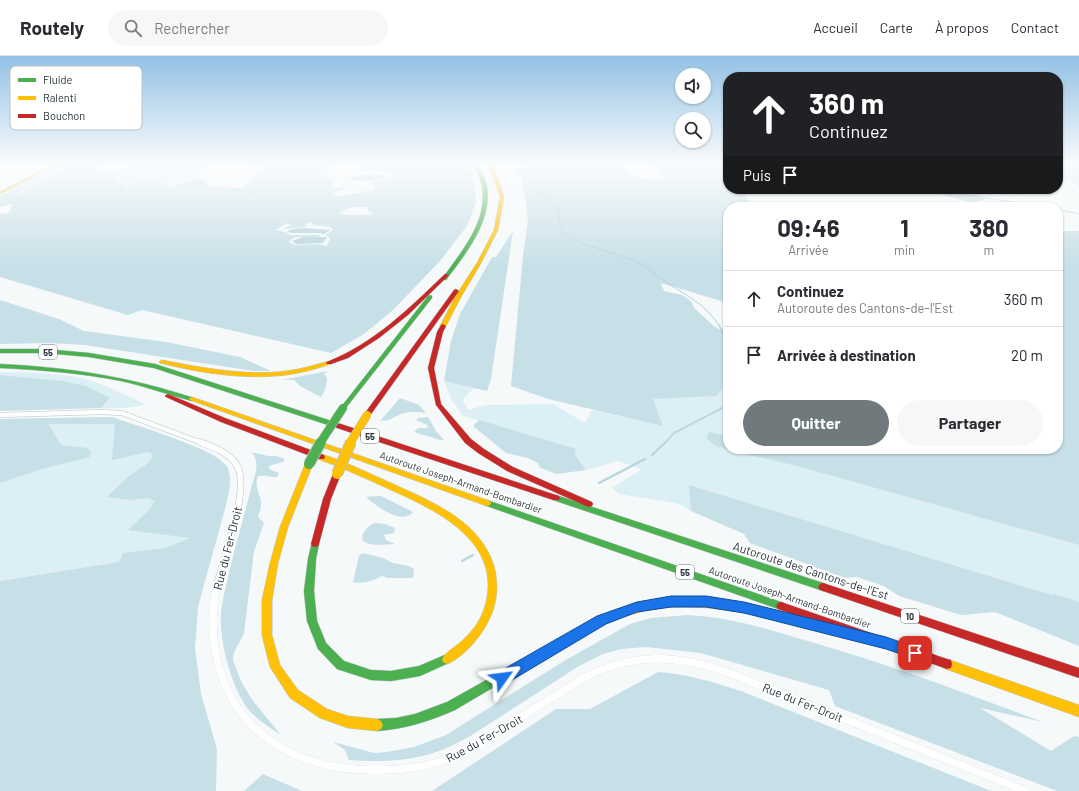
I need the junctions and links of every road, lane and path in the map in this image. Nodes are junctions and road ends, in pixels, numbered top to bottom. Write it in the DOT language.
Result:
graph roads {
  1 [pos="486,199"];
  2 [pos="501,199"];
  3 [pos="483,254"];
  4 [pos="447,274"];
  5 [pos="0,351"];
  6 [pos="113,358"];
  7 [pos="0,366"];
  8 [pos="136,381"];
  9 [pos="0,415"];
  10 [pos="626,521"];
  11 [pos="886,643"];
  12 [pos="1079,673"];
  13 [pos="1079,711"];
  14 [pos="1026,791"];
  1 -- 4 [label="main road"];
  2 -- 3 [label="main road"];
  3 -- 8 [label="main road, bridge"];
  3 -- 10 [label="main road"];
  4 -- 6 [label="main road"];
  4 -- 11 [label="main road, bridge"];
  5 -- 6 [label="main road, Autoroute Joseph-Armand-Bombardier / 55"];
  6 -- 10 [label="main road, Autoroute Joseph-Armand-Bombardier / 55"];
  7 -- 8 [label="main road, Autoroute Joseph-Armand-Bombardier / 55"];
  8 -- 11 [label="main road, Autoroute Joseph-Armand-Bombardier / 55"];
  9 -- 14 [label="street, Rue du Fer-Droit"];
  10 -- 12 [label="main road, Autoroute des Cantons-de-l'Est / 10"];
  11 -- 13 [label="main road"];
}
